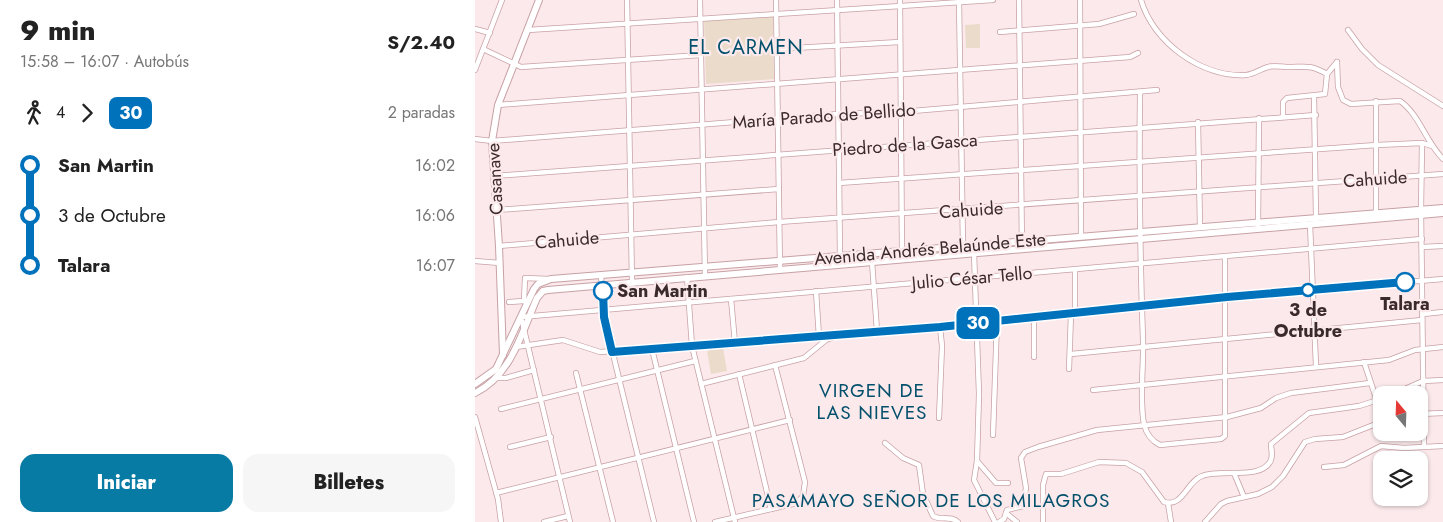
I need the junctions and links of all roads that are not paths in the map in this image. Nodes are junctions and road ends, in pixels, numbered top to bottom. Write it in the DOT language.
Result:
graph roads {
  1 [pos="502,0"];
  2 [pos="539,0"];
  3 [pos="627,0"];
  4 [pos="701,0"];
  5 [pos="776,0"];
  6 [pos="837,0"];
  7 [pos="899,0"];
  8 [pos="993,0"];
  9 [pos="1019,0"];
  10 [pos="1080,0"];
  11 [pos="1141,0"];
  12 [pos="959,1"];
  13 [pos="899,6"];
  14 [pos="837,10"];
  15 [pos="776,14"];
  16 [pos="1134,14"];
  17 [pos="701,19"];
  18 [pos="627,24"];
  19 [pos="1081,26"];
  20 [pos="475,29"];
  21 [pos="528,30"];
  22 [pos="1348,30"];
  23 [pos="1020,31"];
  24 [pos="1000,32"];
  25 [pos="490,33"];
  26 [pos="900,42"];
  27 [pos="838,45"];
  28 [pos="776,48"];
  29 [pos="483,49"];
  30 [pos="1138,53"];
  31 [pos="701,54"];
  32 [pos="628,58"];
  33 [pos="1081,61"];
  34 [pos="515,65"];
  35 [pos="1020,66"];
  36 [pos="476,67"];
  37 [pos="961,70"];
  38 [pos="1327,74"];
  39 [pos="900,75"];
  40 [pos="838,80"];
  41 [pos="777,82"];
  42 [pos="702,89"];
  43 [pos="1157,90"];
  44 [pos="1140,92"];
  45 [pos="628,96"];
  46 [pos="1081,96"];
  47 [pos="1314,96"];
  48 [pos="1020,101"];
  49 [pos="1376,101"];
  50 [pos="498,105"];
  51 [pos="961,105"];
  52 [pos="1443,106"];
  53 [pos="901,112"];
  54 [pos="838,114"];
  55 [pos="1316,115"];
  56 [pos="1283,116"];
  57 [pos="1259,118"];
  58 [pos="778,119"];
  59 [pos="1198,122"];
  60 [pos="703,125"];
  61 [pos="1139,127"];
  62 [pos="629,130"];
  63 [pos="1080,131"];
  64 [pos="1021,136"];
  65 [pos="475,139"];
  66 [pos="961,140"];
  67 [pos="492,141"];
  68 [pos="1422,143"];
  69 [pos="901,145"];
  70 [pos="1377,145"];
  71 [pos="1432,146"];
  72 [pos="1316,149"];
  73 [pos="839,150"];
  74 [pos="1258,153"];
  75 [pos="779,154"];
  76 [pos="1199,157"];
  77 [pos="1443,159"];
  78 [pos="704,160"];
  79 [pos="1139,162"];
  80 [pos="630,166"];
  81 [pos="1080,166"];
  82 [pos="1021,170"];
  83 [pos="962,174"];
  84 [pos="1443,174"];
  85 [pos="494,176"];
  86 [pos="1421,176"];
  87 [pos="901,178"];
  88 [pos="1377,179"];
  89 [pos="839,183"];
  90 [pos="1316,184"];
  91 [pos="1258,188"];
  92 [pos="779,189"];
  93 [pos="1199,193"];
  94 [pos="703,194"];
  95 [pos="1139,197"];
  96 [pos="630,200"];
  97 [pos="1081,202"];
  98 [pos="1022,206"];
  99 [pos="1443,208"];
  100 [pos="497,210"];
  101 [pos="962,210"];
  102 [pos="1421,212"];
  103 [pos="1443,213"];
  104 [pos="902,215"];
  105 [pos="1376,216"];
  106 [pos="839,218"];
  107 [pos="1316,218"];
  108 [pos="779,222"];
  109 [pos="1310,224"];
  110 [pos="1258,226"];
  111 [pos="1200,228"];
  112 [pos="703,229"];
  113 [pos="630,235"];
  114 [pos="1139,236"];
  115 [pos="1081,237"];
  116 [pos="1422,239"];
  117 [pos="1022,245"];
  118 [pos="499,246"];
  119 [pos="963,246"];
  120 [pos="1443,246"];
  121 [pos="1422,247"];
  122 [pos="1311,249"];
  123 [pos="902,251"];
  124 [pos="974,253"];
  125 [pos="840,256"];
  126 [pos="1225,256"];
  127 [pos="903,259"];
  128 [pos="475,261"];
  129 [pos="780,261"];
  130 [pos="872,262"];
  131 [pos="500,263"];
  132 [pos="1140,264"];
  133 [pos="704,267"];
  134 [pos="780,270"];
  135 [pos="1075,270"];
  136 [pos="631,272"];
  137 [pos="601,275"];
  138 [pos="705,276"];
  139 [pos="687,278"];
  140 [pos="551,279"];
  141 [pos="975,279"];
  142 [pos="1443,279"];
  143 [pos="1421,280"];
  144 [pos="632,282"];
  145 [pos="602,285"];
  146 [pos="874,286"];
  147 [pos="1313,290"];
  148 [pos="816,291"];
  149 [pos="1227,297"];
  150 [pos="731,299"];
  151 [pos="509,302"];
  152 [pos="525,302"];
  153 [pos="689,304"];
  154 [pos="1142,306"];
  155 [pos="605,311"];
  156 [pos="1443,312"];
  157 [pos="1073,314"];
  158 [pos="521,317"];
  159 [pos="529,317"];
  160 [pos="1034,317"];
  161 [pos="1422,317"];
  162 [pos="997,321"];
  163 [pos="977,324"];
  164 [pos="525,325"];
  165 [pos="940,327"];
  166 [pos="1314,329"];
  167 [pos="877,331"];
  168 [pos="841,335"];
  169 [pos="819,337"];
  170 [pos="1226,338"];
  171 [pos="735,343"];
  172 [pos="529,345"];
  173 [pos="692,346"];
  174 [pos="1143,346"];
  175 [pos="516,347"];
  176 [pos="1443,347"];
  177 [pos="652,349"];
  178 [pos="1422,349"];
  179 [pos="612,352"];
  180 [pos="1071,354"];
  181 [pos="503,357"];
  182 [pos="1034,357"];
  183 [pos="695,361"];
  184 [pos="1364,362"];
  185 [pos="508,364"];
  186 [pos="775,365"];
  187 [pos="1315,366"];
  188 [pos="1069,369"];
  189 [pos="534,370"];
  190 [pos="657,370"];
  191 [pos="576,373"];
  192 [pos="739,374"];
  193 [pos="497,378"];
  194 [pos="1227,378"];
  195 [pos="619,379"];
  196 [pos="1443,380"];
  197 [pos="1423,382"];
  198 [pos="1370,383"];
  199 [pos="475,384"];
  200 [pos="701,384"];
  201 [pos="1143,386"];
  202 [pos="1413,386"];
  203 [pos="1423,386"];
  204 [pos="580,389"];
  205 [pos="1373,389"];
  206 [pos="1093,390"];
  207 [pos="475,393"];
  208 [pos="541,399"];
  209 [pos="1373,401"];
  210 [pos="501,409"];
  211 [pos="1428,413"];
  212 [pos="1443,413"];
  213 [pos="1227,416"];
  214 [pos="475,417"];
  215 [pos="939,418"];
  216 [pos="789,420"];
  217 [pos="1144,424"];
  218 [pos="1373,425"];
  219 [pos="476,429"];
  220 [pos="752,430"];
  221 [pos="993,435"];
  222 [pos="551,438"];
  223 [pos="715,440"];
  224 [pos="1424,441"];
  225 [pos="885,443"];
  226 [pos="1424,446"];
  227 [pos="1443,446"];
  228 [pos="510,447"];
  229 [pos="676,449"];
  230 [pos="637,458"];
  231 [pos="977,461"];
  232 [pos="599,467"];
  233 [pos="1324,467"];
  234 [pos="1234,473"];
  235 [pos="560,476"];
  236 [pos="1008,483"];
  237 [pos="496,493"];
  238 [pos="1245,497"];
  239 [pos="1168,503"];
  240 [pos="771,509"];
  241 [pos="1006,512"];
  242 [pos="568,516"];
  243 [pos="734,520"];
  244 [pos="501,522"];
  245 [pos="543,522"];
  246 [pos="570,522"];
  247 [pos="613,522"];
  248 [pos="654,522"];
  249 [pos="694,522"];
  250 [pos="715,522"];
  251 [pos="958,522"];
  252 [pos="997,522"];
  253 [pos="1017,522"];
  254 [pos="1043,522"];
  255 [pos="1171,522"];
  256 [pos="1205,522"];
  1 -- 25 [label="street"];
  2 -- 21 [label="street, Casanave"];
  3 -- 18 [label="street"];
  4 -- 17 [label="street"];
  5 -- 15 [label="street"];
  6 -- 14 [label="street"];
  7 -- 13 [label="street"];
  8 -- 12 [label="street"];
  9 -- 23 [label="street"];
  10 -- 19 [label="street"];
  11 -- 38 [label="street"];
  12 -- 13 [label="street"];
  12 -- 37 [label="street"];
  13 -- 14 [label="street"];
  13 -- 26 [label="street"];
  14 -- 15 [label="street"];
  14 -- 27 [label="street"];
  15 -- 17 [label="street"];
  15 -- 28 [label="street"];
  16 -- 19 [label="street"];
  17 -- 18 [label="street"];
  17 -- 31 [label="street"];
  18 -- 21 [label="street"];
  18 -- 32 [label="street"];
  19 -- 23 [label="street"];
  19 -- 33 [label="street"];
  20 -- 25 [label="street"];
  21 -- 34 [label="street, Casanave"];
  22 -- 52 [label="street"];
  23 -- 24 [label="street"];
  23 -- 35 [label="street"];
  25 -- 29 [label="street"];
  26 -- 27 [label="street"];
  26 -- 39 [label="street"];
  27 -- 28 [label="street"];
  27 -- 40 [label="street"];
  28 -- 41 [label="street"];
  29 -- 34 [label="street"];
  29 -- 36 [label="street"];
  30 -- 33 [label="street"];
  31 -- 32 [label="street"];
  31 -- 42 [label="street"];
  32 -- 34 [label="street"];
  32 -- 45 [label="street"];
  33 -- 35 [label="street"];
  33 -- 46 [label="street"];
  34 -- 50 [label="street, Casanave"];
  35 -- 37 [label="street"];
  35 -- 48 [label="street"];
  37 -- 39 [label="street"];
  37 -- 51 [label="street"];
  38 -- 47 [label="street"];
  38 -- 49 [label="street"];
  39 -- 40 [label="street"];
  39 -- 53 [label="street"];
  40 -- 41 [label="street"];
  40 -- 54 [label="street"];
  41 -- 42 [label="street"];
  41 -- 58 [label="street"];
  42 -- 45 [label="street"];
  42 -- 60 [label="street"];
  43 -- 44 [label="street, María Parado de Bellido"];
  44 -- 46 [label="street, María Parado de Bellido"];
  44 -- 61 [label="street"];
  45 -- 50 [label="street"];
  45 -- 62 [label="street"];
  46 -- 48 [label="street, María Parado de Bellido"];
  46 -- 63 [label="street"];
  47 -- 55 [label="street"];
  47 -- 56 [label="street"];
  48 -- 51 [label="street, María Parado de Bellido"];
  48 -- 64 [label="street"];
  49 -- 70 [label="street"];
  49 -- 71 [label="street"];
  50 -- 67 [label="street, Casanave"];
  51 -- 53 [label="street, María Parado de Bellido"];
  51 -- 66 [label="street"];
  53 -- 54 [label="street, María Parado de Bellido"];
  53 -- 69 [label="street"];
  54 -- 58 [label="street, María Parado de Bellido"];
  54 -- 73 [label="street"];
  55 -- 56 [label="street, Piedro de la Gasca"];
  55 -- 72 [label="street"];
  56 -- 57 [label="street, Piedro de la Gasca"];
  57 -- 59 [label="street, Piedro de la Gasca"];
  57 -- 74 [label="street"];
  58 -- 60 [label="street, María Parado de Bellido"];
  58 -- 75 [label="street"];
  59 -- 61 [label="street, Piedro de la Gasca"];
  59 -- 76 [label="street"];
  60 -- 62 [label="street, María Parado de Bellido"];
  60 -- 78 [label="street"];
  61 -- 63 [label="street, Piedro de la Gasca"];
  61 -- 79 [label="street"];
  62 -- 67 [label="street, María Parado de Bellido"];
  62 -- 80 [label="street"];
  63 -- 64 [label="street, Piedro de la Gasca"];
  63 -- 81 [label="street"];
  64 -- 66 [label="street, Piedro de la Gasca"];
  64 -- 82 [label="street"];
  65 -- 67 [label="street, María Parado de Bellido"];
  66 -- 69 [label="street, Piedro de la Gasca"];
  66 -- 83 [label="street"];
  67 -- 85 [label="street, Casanave"];
  68 -- 70 [label="street"];
  68 -- 71 [label="street"];
  68 -- 86 [label="street"];
  69 -- 73 [label="street, Piedro de la Gasca"];
  69 -- 87 [label="street"];
  70 -- 72 [label="street"];
  70 -- 88 [label="street"];
  71 -- 77 [label="street"];
  72 -- 74 [label="street"];
  72 -- 90 [label="street"];
  73 -- 75 [label="street, Piedro de la Gasca"];
  73 -- 89 [label="street"];
  74 -- 76 [label="street"];
  74 -- 91 [label="street"];
  75 -- 78 [label="street, Piedro de la Gasca"];
  75 -- 92 [label="street"];
  76 -- 79 [label="street"];
  76 -- 93 [label="street"];
  78 -- 80 [label="street, Piedro de la Gasca"];
  78 -- 94 [label="street"];
  79 -- 81 [label="street"];
  79 -- 95 [label="street"];
  80 -- 85 [label="street, Piedro de la Gasca"];
  80 -- 96 [label="street"];
  81 -- 82 [label="street"];
  81 -- 97 [label="street"];
  82 -- 83 [label="street"];
  82 -- 98 [label="street"];
  83 -- 87 [label="street"];
  83 -- 101 [label="street"];
  84 -- 86 [label="street, Cahuide"];
  85 -- 100 [label="street, Casanave"];
  86 -- 88 [label="street, Cahuide"];
  86 -- 102 [label="street"];
  87 -- 89 [label="street"];
  87 -- 104 [label="street"];
  88 -- 90 [label="street, Cahuide"];
  88 -- 105 [label="street"];
  89 -- 106 [label="street"];
  90 -- 91 [label="street, Cahuide"];
  90 -- 107 [label="street"];
  91 -- 93 [label="street, Cahuide"];
  91 -- 110 [label="street"];
  92 -- 94 [label="street"];
  92 -- 108 [label="street"];
  93 -- 95 [label="street, Cahuide"];
  93 -- 111 [label="street"];
  94 -- 96 [label="street"];
  94 -- 112 [label="street"];
  95 -- 97 [label="street, Cahuide"];
  95 -- 114 [label="street"];
  96 -- 100 [label="street"];
  96 -- 113 [label="street"];
  97 -- 98 [label="street, Cahuide"];
  97 -- 115 [label="street"];
  98 -- 101 [label="street, Cahuide"];
  98 -- 117 [label="street"];
  99 -- 102 [label="street, Avenida Andrés Belaúnde Este"];
  100 -- 118 [label="street, Casanave"];
  101 -- 104 [label="street, Cahuide"];
  101 -- 119 [label="street"];
  102 -- 103 [label="street, Avenida Andrés Belaúnde Este"];
  102 -- 105 [label="street, Avenida Andrés Belaúnde Este"];
  102 -- 116 [label="street"];
  104 -- 106 [label="street, Cahuide"];
  104 -- 123 [label="street"];
  105 -- 107 [label="street, Avenida Andrés Belaúnde Este"];
  105 -- 109 [label="street, Avenida Andrés Belaúnde Este"];
  106 -- 108 [label="street, Cahuide"];
  106 -- 125 [label="street"];
  107 -- 110 [label="street, Avenida Andrés Belaúnde Este"];
  108 -- 112 [label="street, Cahuide"];
  108 -- 129 [label="street"];
  109 -- 110 [label="street, Avenida Andrés Belaúnde Este"];
  109 -- 122 [label="street"];
  110 -- 111 [label="street, Avenida Andrés Belaúnde Este"];
  110 -- 114 [label="street, Avenida Andrés Belaúnde Este"];
  111 -- 114 [label="street, Avenida Andrés Belaúnde Este"];
  112 -- 113 [label="street, Cahuide"];
  112 -- 133 [label="street"];
  113 -- 118 [label="street, Cahuide"];
  113 -- 136 [label="street"];
  114 -- 115 [label="street, Avenida Andrés Belaúnde Este"];
  114 -- 117 [label="street, Avenida Andrés Belaúnde Este"];
  114 -- 132 [label="street"];
  115 -- 117 [label="street, Avenida Andrés Belaúnde Este"];
  116 -- 121 [label="street"];
  116 -- 122 [label="street, Julio César Tello"];
  117 -- 119 [label="street, Avenida Andrés Belaúnde Este"];
  117 -- 124 [label="street, Avenida Andrés Belaúnde Este"];
  118 -- 131 [label="street, Casanave"];
  119 -- 123 [label="street, Avenida Andrés Belaúnde Este"];
  120 -- 121 [label="street"];
  121 -- 143 [label="street"];
  122 -- 126 [label="street, Julio César Tello"];
  122 -- 147 [label="street"];
  123 -- 125 [label="street, Avenida Andrés Belaúnde Este"];
  123 -- 127 [label="street"];
  124 -- 127 [label="street, Avenida Andrés Belaúnde Este"];
  124 -- 141 [label="street"];
  125 -- 129 [label="street, Avenida Andrés Belaúnde Este"];
  126 -- 132 [label="street, Julio César Tello"];
  126 -- 149 [label="street"];
  127 -- 130 [label="street, Avenida Andrés Belaúnde Este"];
  128 -- 131 [label="street"];
  129 -- 133 [label="street, Avenida Andrés Belaúnde Este"];
  129 -- 134 [label="street"];
  130 -- 134 [label="street, Avenida Andrés Belaúnde Este"];
  130 -- 146 [label="street"];
  131 -- 181 [label="street, Casanave"];
  132 -- 135 [label="street, Julio César Tello"];
  132 -- 154 [label="street"];
  133 -- 136 [label="street, Avenida Andrés Belaúnde Este"];
  133 -- 138 [label="street"];
  134 -- 138 [label="street, Avenida Andrés Belaúnde Este"];
  135 -- 141 [label="street, Julio César Tello"];
  135 -- 157 [label="street"];
  136 -- 137 [label="street, Avenida Andrés Belaúnde Este"];
  136 -- 144 [label="street"];
  137 -- 140 [label="street, Avenida Andrés Belaúnde Este"];
  137 -- 145 [label="street"];
  138 -- 139 [label="street, Avenida Andrés Belaúnde Este"];
  139 -- 144 [label="street, Avenida Andrés Belaúnde Este"];
  139 -- 153 [label="street"];
  140 -- 152 [label="street"];
  140 -- 152 [label="street"];
  141 -- 146 [label="street, Julio César Tello"];
  141 -- 163 [label="street"];
  142 -- 143 [label="street"];
  143 -- 147 [label="street"];
  143 -- 161 [label="street"];
  144 -- 145 [label="street, Avenida Andrés Belaúnde Este"];
  145 -- 155 [label="street"];
  145 -- 159 [label="street, Avenida Andrés Belaúnde Este"];
  146 -- 148 [label="street, Julio César Tello"];
  146 -- 167 [label="street"];
  147 -- 149 [label="street"];
  147 -- 166 [label="street"];
  148 -- 150 [label="street, Julio César Tello"];
  148 -- 169 [label="street"];
  149 -- 154 [label="street"];
  149 -- 170 [label="street"];
  150 -- 153 [label="street, Julio César Tello"];
  150 -- 171 [label="street"];
  151 -- 152 [label="street"];
  152 -- 158 [label="street"];
  153 -- 155 [label="street, Julio César Tello"];
  153 -- 173 [label="street"];
  154 -- 157 [label="street"];
  154 -- 174 [label="street"];
  155 -- 159 [label="street, Julio César Tello"];
  155 -- 179 [label="street"];
  156 -- 161 [label="street"];
  157 -- 160 [label="street"];
  157 -- 180 [label="street"];
  158 -- 159 [label="street, Julio César Tello"];
  158 -- 164 [label="street"];
  158 -- 181 [label="street"];
  159 -- 164 [label="street, Avenida Andrés Belaúnde Este"];
  160 -- 162 [label="street"];
  160 -- 182 [label="street"];
  161 -- 166 [label="street"];
  161 -- 178 [label="street"];
  162 -- 163 [label="street"];
  162 -- 221 [label="street"];
  163 -- 165 [label="street"];
  163 -- 231 [label="street"];
  164 -- 172 [label="street"];
  164 -- 175 [label="street, Avenida Andrés Belaúnde Este"];
  165 -- 167 [label="street"];
  165 -- 215 [label="street"];
  166 -- 170 [label="street"];
  166 -- 187 [label="street"];
  167 -- 168 [label="street"];
  168 -- 169 [label="street"];
  168 -- 186 [label="street"];
  169 -- 171 [label="street"];
  170 -- 174 [label="street"];
  170 -- 194 [label="street"];
  171 -- 173 [label="street"];
  172 -- 175 [label="street"];
  172 -- 179 [label="street"];
  172 -- 189 [label="street"];
  173 -- 177 [label="street"];
  173 -- 183 [label="street"];
  174 -- 180 [label="street"];
  174 -- 201 [label="street"];
  175 -- 185 [label="street, Avenida Andrés Belaúnde Este"];
  176 -- 178 [label="street"];
  177 -- 179 [label="street"];
  177 -- 190 [label="street"];
  178 -- 184 [label="street"];
  178 -- 197 [label="street"];
  179 -- 195 [label="street"];
  180 -- 188 [label="street"];
  181 -- 185 [label="street"];
  181 -- 199 [label="street"];
  183 -- 190 [label="street"];
  183 -- 200 [label="street"];
  184 -- 187 [label="street"];
  184 -- 198 [label="street"];
  185 -- 193 [label="street, Avenida Andrés Belaúnde Este"];
  186 -- 192 [label="street"];
  186 -- 216 [label="street"];
  187 -- 194 [label="street"];
  189 -- 193 [label="street"];
  189 -- 208 [label="street"];
  190 -- 195 [label="street"];
  190 -- 229 [label="street"];
  191 -- 204 [label="street"];
  192 -- 200 [label="street"];
  192 -- 220 [label="street"];
  193 -- 207 [label="street, Avenida Andrés Belaúnde Este"];
  194 -- 201 [label="street"];
  194 -- 213 [label="street"];
  195 -- 204 [label="street"];
  195 -- 230 [label="street"];
  196 -- 197 [label="street"];
  197 -- 202 [label="street"];
  197 -- 203 [label="street"];
  198 -- 205 [label="street"];
  198 -- 213 [label="street"];
  200 -- 223 [label="street"];
  201 -- 206 [label="street"];
  201 -- 217 [label="street"];
  204 -- 208 [label="street"];
  204 -- 232 [label="street"];
  208 -- 210 [label="street"];
  208 -- 222 [label="street"];
  209 -- 234 [label="street"];
  211 -- 212 [label="street"];
  213 -- 217 [label="street"];
  213 -- 217 [label="street"];
  214 -- 219 [label="street"];
  216 -- 220 [label="street"];
  216 -- 240 [label="street"];
  217 -- 241 [label="street"];
  218 -- 238 [label="street"];
  219 -- 237 [label="street"];
  220 -- 223 [label="street"];
  220 -- 240 [label="street"];
  222 -- 228 [label="street"];
  222 -- 235 [label="street"];
  223 -- 229 [label="street"];
  223 -- 243 [label="street"];
  224 -- 226 [label="street"];
  225 -- 251 [label="street"];
  226 -- 227 [label="street"];
  226 -- 233 [label="street"];
  229 -- 230 [label="street"];
  229 -- 249 [label="street"];
  230 -- 232 [label="street"];
  230 -- 248 [label="street"];
  231 -- 236 [label="street"];
  231 -- 252 [label="street"];
  232 -- 235 [label="street"];
  232 -- 247 [label="street"];
  234 -- 238 [label="street"];
  234 -- 239 [label="street"];
  235 -- 237 [label="street"];
  235 -- 242 [label="street"];
  237 -- 244 [label="street"];
  238 -- 256 [label="street"];
  239 -- 254 [label="street"];
  239 -- 255 [label="street"];
  240 -- 243 [label="street"];
  241 -- 252 [label="street"];
  241 -- 253 [label="street"];
  242 -- 245 [label="street"];
  242 -- 246 [label="street"];
  243 -- 250 [label="street"];
}
